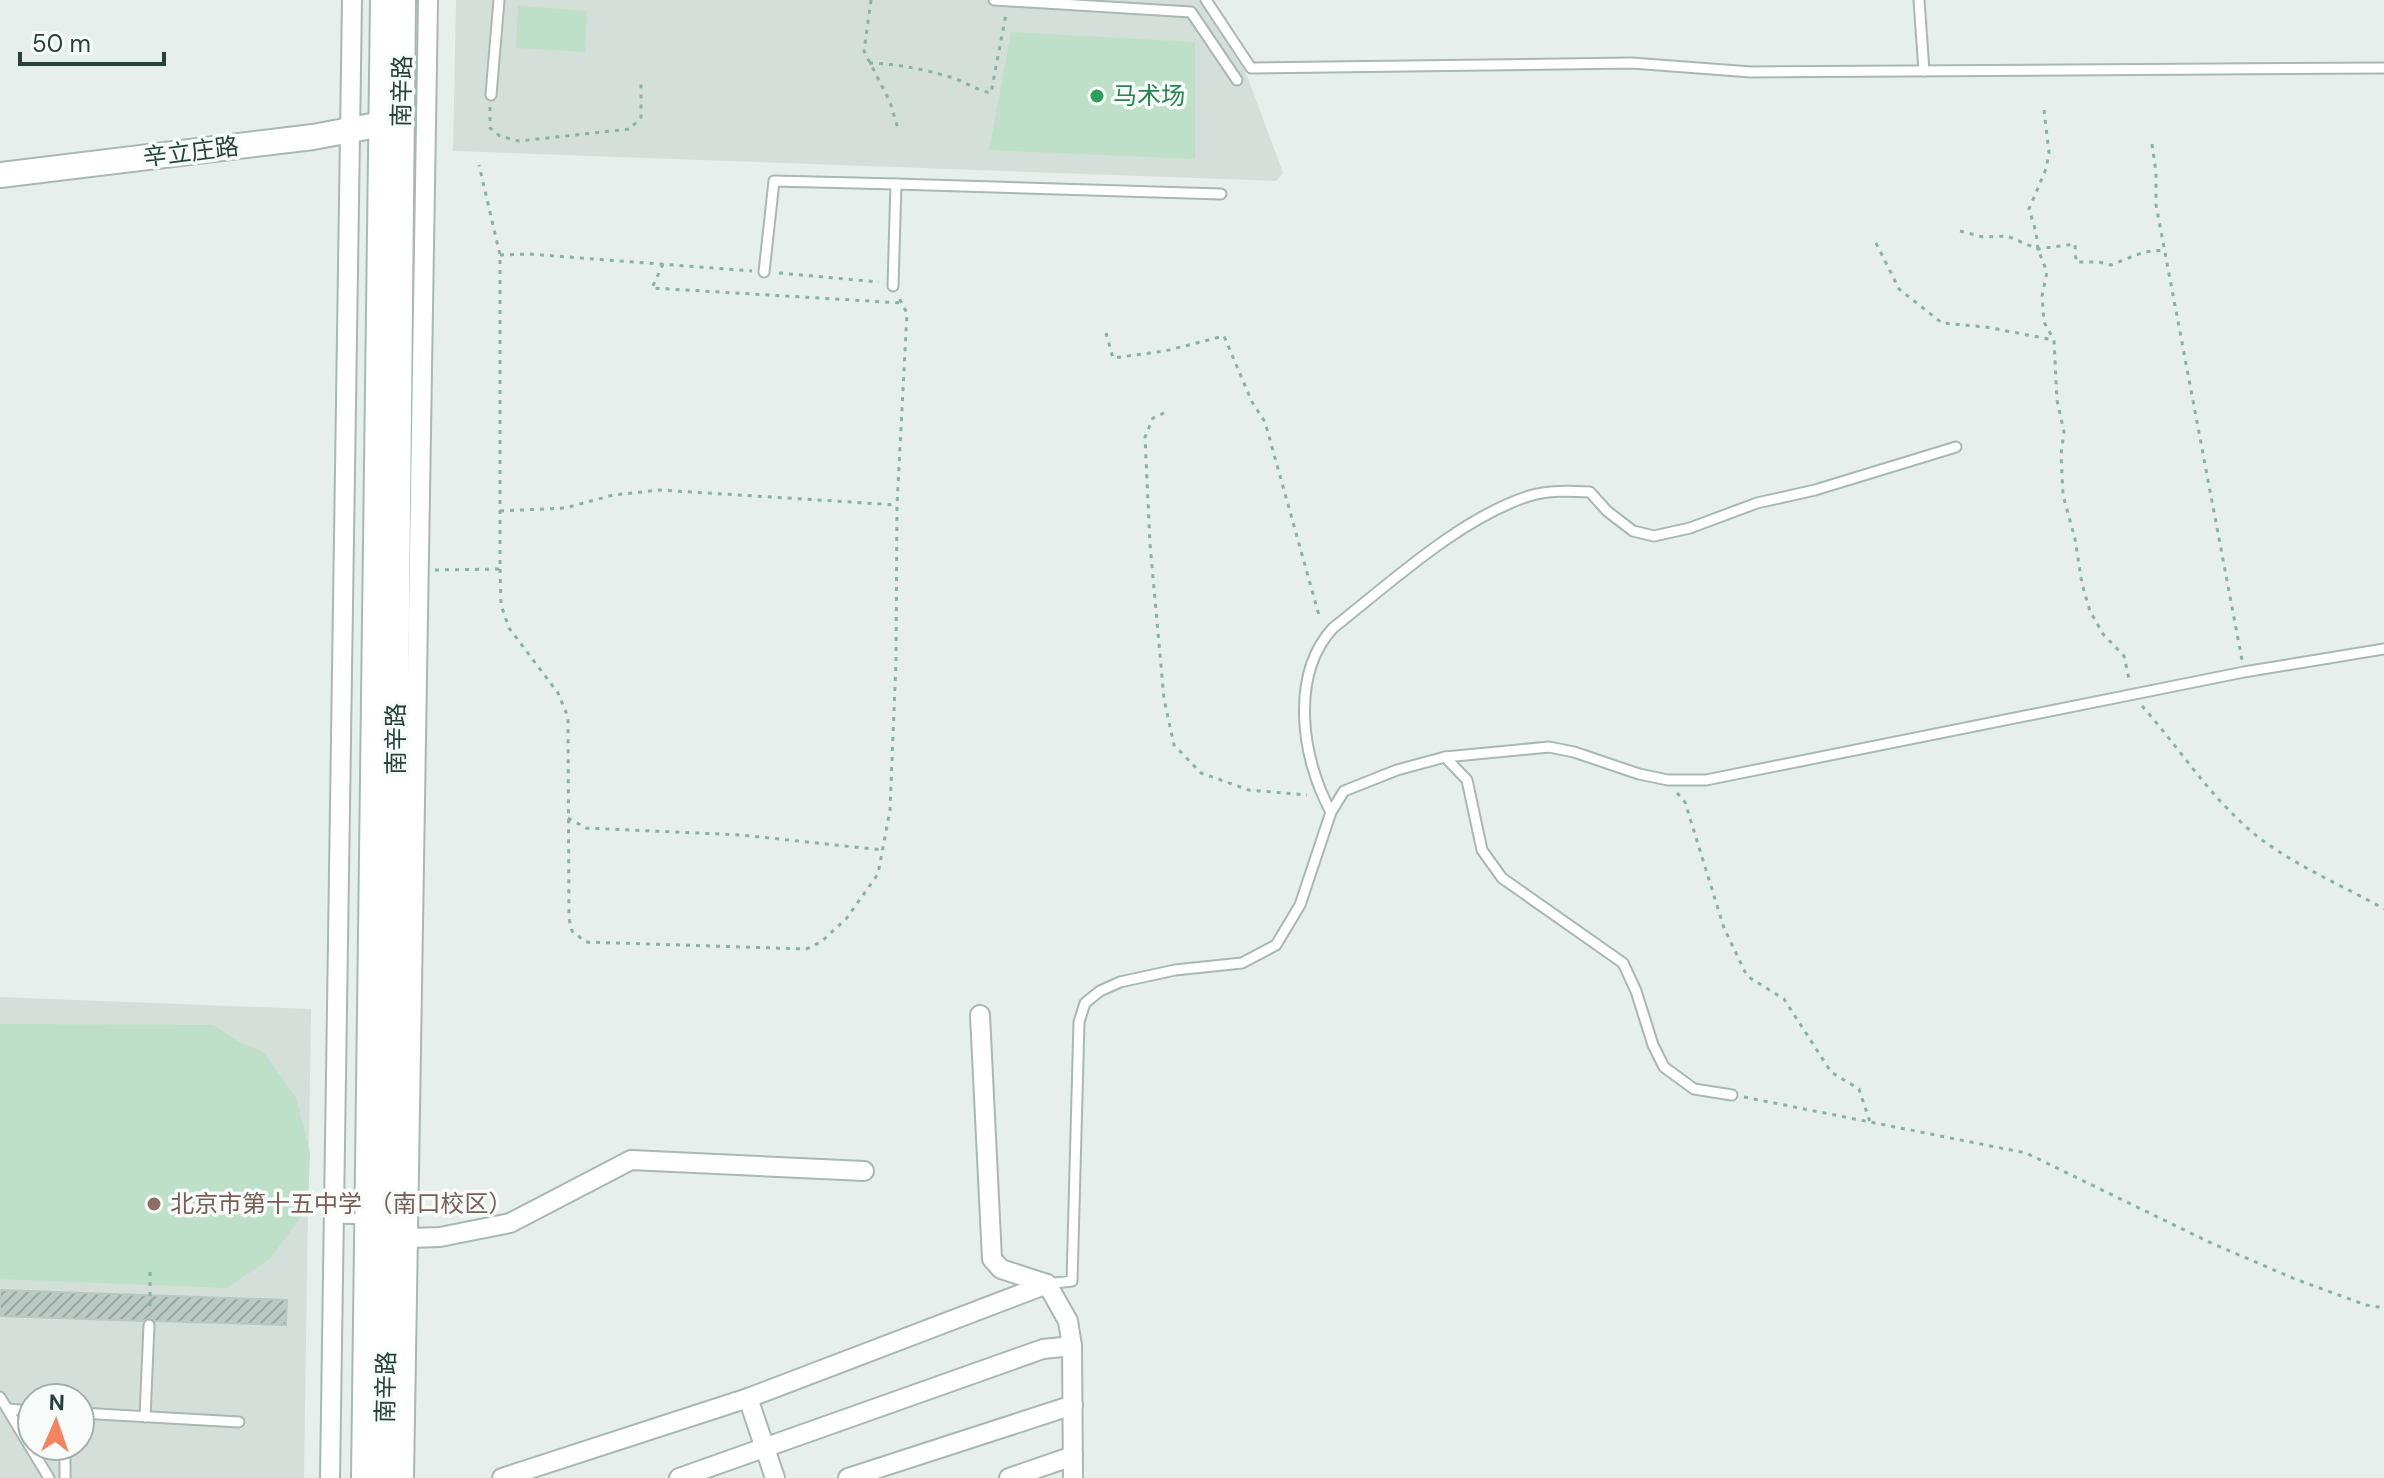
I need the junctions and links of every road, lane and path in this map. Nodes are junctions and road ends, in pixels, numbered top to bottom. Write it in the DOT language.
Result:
graph roads {
  1 [pos="352,0"];
  2 [pos="383,0"];
  3 [pos="403,0"];
  4 [pos="428,0"];
  5 [pos="499,0"];
  6 [pos="871,0"];
  7 [pos="994,0"];
  8 [pos="1206,0"];
  9 [pos="1919,0"];
  10 [pos="1009,1"];
  11 [pos="869,63"];
  12 [pos="2384,68"];
  13 [pos="1924,71"];
  14 [pos="1237,80"];
  15 [pos="641,84"];
  16 [pos="491,95"];
  17 [pos="2044,110"];
  18 [pos="382,124"];
  19 [pos="349,131"];
  20 [pos="899,132"];
  21 [pos="2152,144"];
  22 [pos="479,165"];
  23 [pos="0,175"];
  24 [pos="896,184"];
  25 [pos="1221,194"];
  26 [pos="1960,231"];
  27 [pos="1876,243"];
  28 [pos="2038,249"];
  29 [pos="2165,250"];
  30 [pos="500,255"];
  31 [pos="663,264"];
  32 [pos="764,272"];
  33 [pos="893,286"];
  34 [pos="902,303"];
  35 [pos="1106,333"];
  36 [pos="2054,340"];
  37 [pos="1164,413"];
  38 [pos="1956,447"];
  39 [pos="897,505"];
  40 [pos="500,511"];
  41 [pos="344,568"];
  42 [pos="398,569"];
  43 [pos="500,569"];
  44 [pos="1321,641"];
  45 [pos="2384,649"];
  46 [pos="2244,672"];
  47 [pos="2131,694"];
  48 [pos="1445,757"];
  49 [pos="1668,780"];
  50 [pos="1322,797"];
  51 [pos="1331,812"];
  52 [pos="568,818"];
  53 [pos="883,850"];
  54 [pos="2384,909"];
  55 [pos="980,1015"];
  56 [pos="1732,1095"];
  57 [pos="1870,1122"];
  58 [pos="864,1171"];
  59 [pos="335,1218"];
  60 [pos="369,1219"];
  61 [pos="409,1238"];
  62 [pos="150,1271"];
  63 [pos="1047,1284"];
  64 [pos="398,1294"];
  65 [pos="150,1306"];
  66 [pos="2384,1308"];
  67 [pos="149,1325"];
  68 [pos="1072,1346"];
  69 [pos="0,1397"];
  70 [pos="748,1398"];
  71 [pos="1073,1405"];
  72 [pos="8,1409"];
  73 [pos="16,1410"];
  74 [pos="96,1414"];
  75 [pos="145,1417"];
  76 [pos="239,1422"];
  77 [pos="765,1448"];
  78 [pos="1073,1456"];
  79 [pos="49,1478"];
  80 [pos="330,1478"];
  81 [pos="364,1478"];
  82 [pos="384,1478"];
  83 [pos="404,1478"];
  84 [pos="502,1478"];
  85 [pos="679,1478"];
  86 [pos="775,1478"];
  87 [pos="848,1478"];
  88 [pos="1009,1478"];
  89 [pos="1073,1478"];
  1 -- 19 [label="street"];
  2 -- 18 [label="main road, 南辛路"];
  3 -- 42 [label="main road, 南辛路"];
  4 -- 42 [label="street"];
  5 -- 16 [label="lane"];
  6 -- 11 [label="path"];
  7 -- 10 [label="lane"];
  8 -- 13 [label="lane"];
  9 -- 13 [label="lane"];
  10 -- 11 [label="path"];
  10 -- 14 [label="lane"];
  11 -- 20 [label="path"];
  12 -- 13 [label="lane"];
  15 -- 16 [label="path"];
  17 -- 28 [label="path"];
  18 -- 19 [label="main road, 辛立庄路"];
  18 -- 42 [label="main road, 南辛路"];
  19 -- 23 [label="main road, 辛立庄路"];
  19 -- 41 [label="street"];
  21 -- 29 [label="path"];
  22 -- 30 [label="path"];
  24 -- 25 [label="lane"];
  24 -- 32 [label="lane"];
  24 -- 33 [label="lane"];
  26 -- 28 [label="path"];
  27 -- 36 [label="path"];
  28 -- 29 [label="path"];
  28 -- 36 [label="path"];
  29 -- 46 [label="path"];
  30 -- 31 [label="path"];
  30 -- 40 [label="path"];
  31 -- 32 [label="path"];
  31 -- 34 [label="path"];
  32 -- 33 [label="path"];
  33 -- 34 [label="path"];
  34 -- 39 [label="path"];
  35 -- 44 [label="path"];
  36 -- 47 [label="path"];
  37 -- 50 [label="path"];
  38 -- 44 [label="lane"];
  39 -- 40 [label="path"];
  39 -- 53 [label="path"];
  40 -- 43 [label="path"];
  41 -- 42 [label="street"];
  41 -- 59 [label="street"];
  42 -- 43 [label="path"];
  42 -- 60 [label="main road, 南辛路"];
  42 -- 61 [label="street"];
  42 -- 64 [label="main road, 南辛路"];
  43 -- 52 [label="path"];
  44 -- 50 [label="lane"];
  45 -- 46 [label="lane"];
  46 -- 47 [label="lane"];
  47 -- 49 [label="lane"];
  47 -- 54 [label="path"];
  48 -- 49 [label="lane"];
  48 -- 51 [label="lane"];
  48 -- 56 [label="lane"];
  49 -- 57 [label="path"];
  50 -- 51 [label="lane"];
  51 -- 63 [label="lane"];
  52 -- 53 [label="path"];
  52 -- 53 [label="path"];
  55 -- 63 [label="street"];
  56 -- 57 [label="path"];
  57 -- 66 [label="path"];
  58 -- 61 [label="street"];
  59 -- 60 [label="lane"];
  59 -- 80 [label="street"];
  60 -- 81 [label="main road, 南辛路"];
  61 -- 64 [label="street"];
  62 -- 65 [label="path"];
  63 -- 68 [label="street"];
  63 -- 70 [label="street"];
  64 -- 82 [label="main road, 南辛路"];
  64 -- 83 [label="street"];
  67 -- 75 [label="lane"];
  68 -- 71 [label="street"];
  68 -- 77 [label="street"];
  69 -- 72 [label="lane"];
  70 -- 77 [label="street"];
  70 -- 84 [label="street"];
  71 -- 78 [label="street"];
  71 -- 87 [label="street"];
  72 -- 73 [label="lane"];
  72 -- 79 [label="lane"];
  74 -- 75 [label="lane"];
  75 -- 76 [label="lane"];
  77 -- 85 [label="street"];
  77 -- 86 [label="street"];
  78 -- 88 [label="street"];
  78 -- 89 [label="street"];
}
